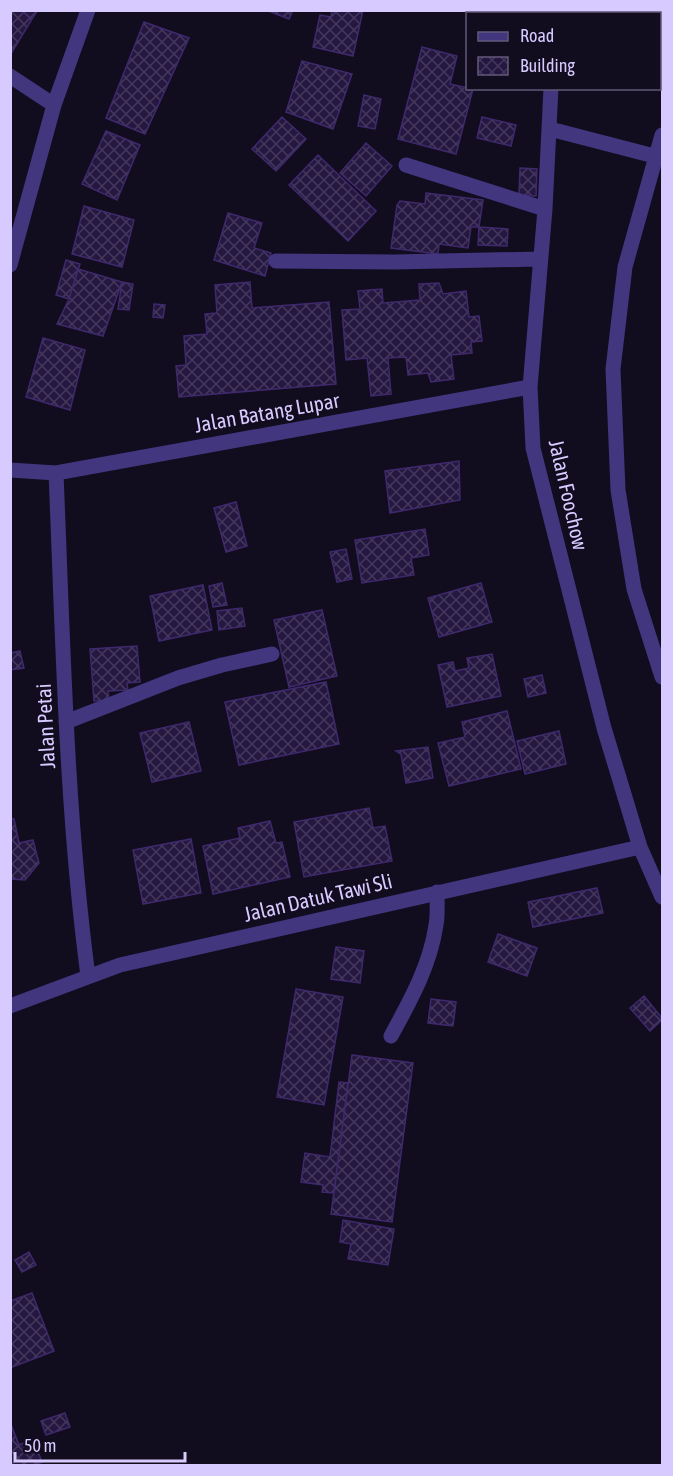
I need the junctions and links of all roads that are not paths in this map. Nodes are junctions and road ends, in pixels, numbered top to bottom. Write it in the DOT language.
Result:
graph roads {
  1 [pos="88,10"];
  2 [pos="10,76"];
  3 [pos="551,90"];
  4 [pos="54,105"];
  5 [pos="550,129"];
  6 [pos="663,135"];
  7 [pos="659,157"];
  8 [pos="406,165"];
  9 [pos="545,209"];
  10 [pos="14,233"];
  11 [pos="540,258"];
  12 [pos="276,261"];
  13 [pos="10,266"];
  14 [pos="530,387"];
  15 [pos="10,470"];
  16 [pos="56,473"];
  17 [pos="272,654"];
  18 [pos="663,677"];
  19 [pos="66,722"];
  20 [pos="640,847"];
  21 [pos="437,892"];
  22 [pos="663,897"];
  23 [pos="88,976"];
  24 [pos="10,1006"];
  25 [pos="391,1036"];
  1 -- 4 [label="street"];
  2 -- 4 [label="street"];
  3 -- 5 [label="street, Jalan Foochow"];
  4 -- 10 [label="street"];
  5 -- 7 [label="street"];
  5 -- 9 [label="street, Jalan Foochow"];
  6 -- 7 [label="street"];
  7 -- 18 [label="street"];
  8 -- 9 [label="street"];
  9 -- 11 [label="street, Jalan Foochow"];
  10 -- 13 [label="street"];
  11 -- 12 [label="street"];
  11 -- 14 [label="street, Jalan Foochow"];
  14 -- 16 [label="street, Jalan Batang Lupar"];
  14 -- 20 [label="street, Jalan Foochow"];
  15 -- 16 [label="street, Jalan Batang Lupar"];
  16 -- 19 [label="street, Jalan Petai"];
  17 -- 19 [label="street"];
  19 -- 23 [label="street, Jalan Petai"];
  20 -- 21 [label="street, Jalan Datuk Tawi Sli"];
  20 -- 22 [label="street, Jalan Foochow"];
  21 -- 23 [label="street, Jalan Datuk Tawi Sli"];
  21 -- 25 [label="street"];
  23 -- 24 [label="street, Jalan Datuk Tawi Sli"];
}
